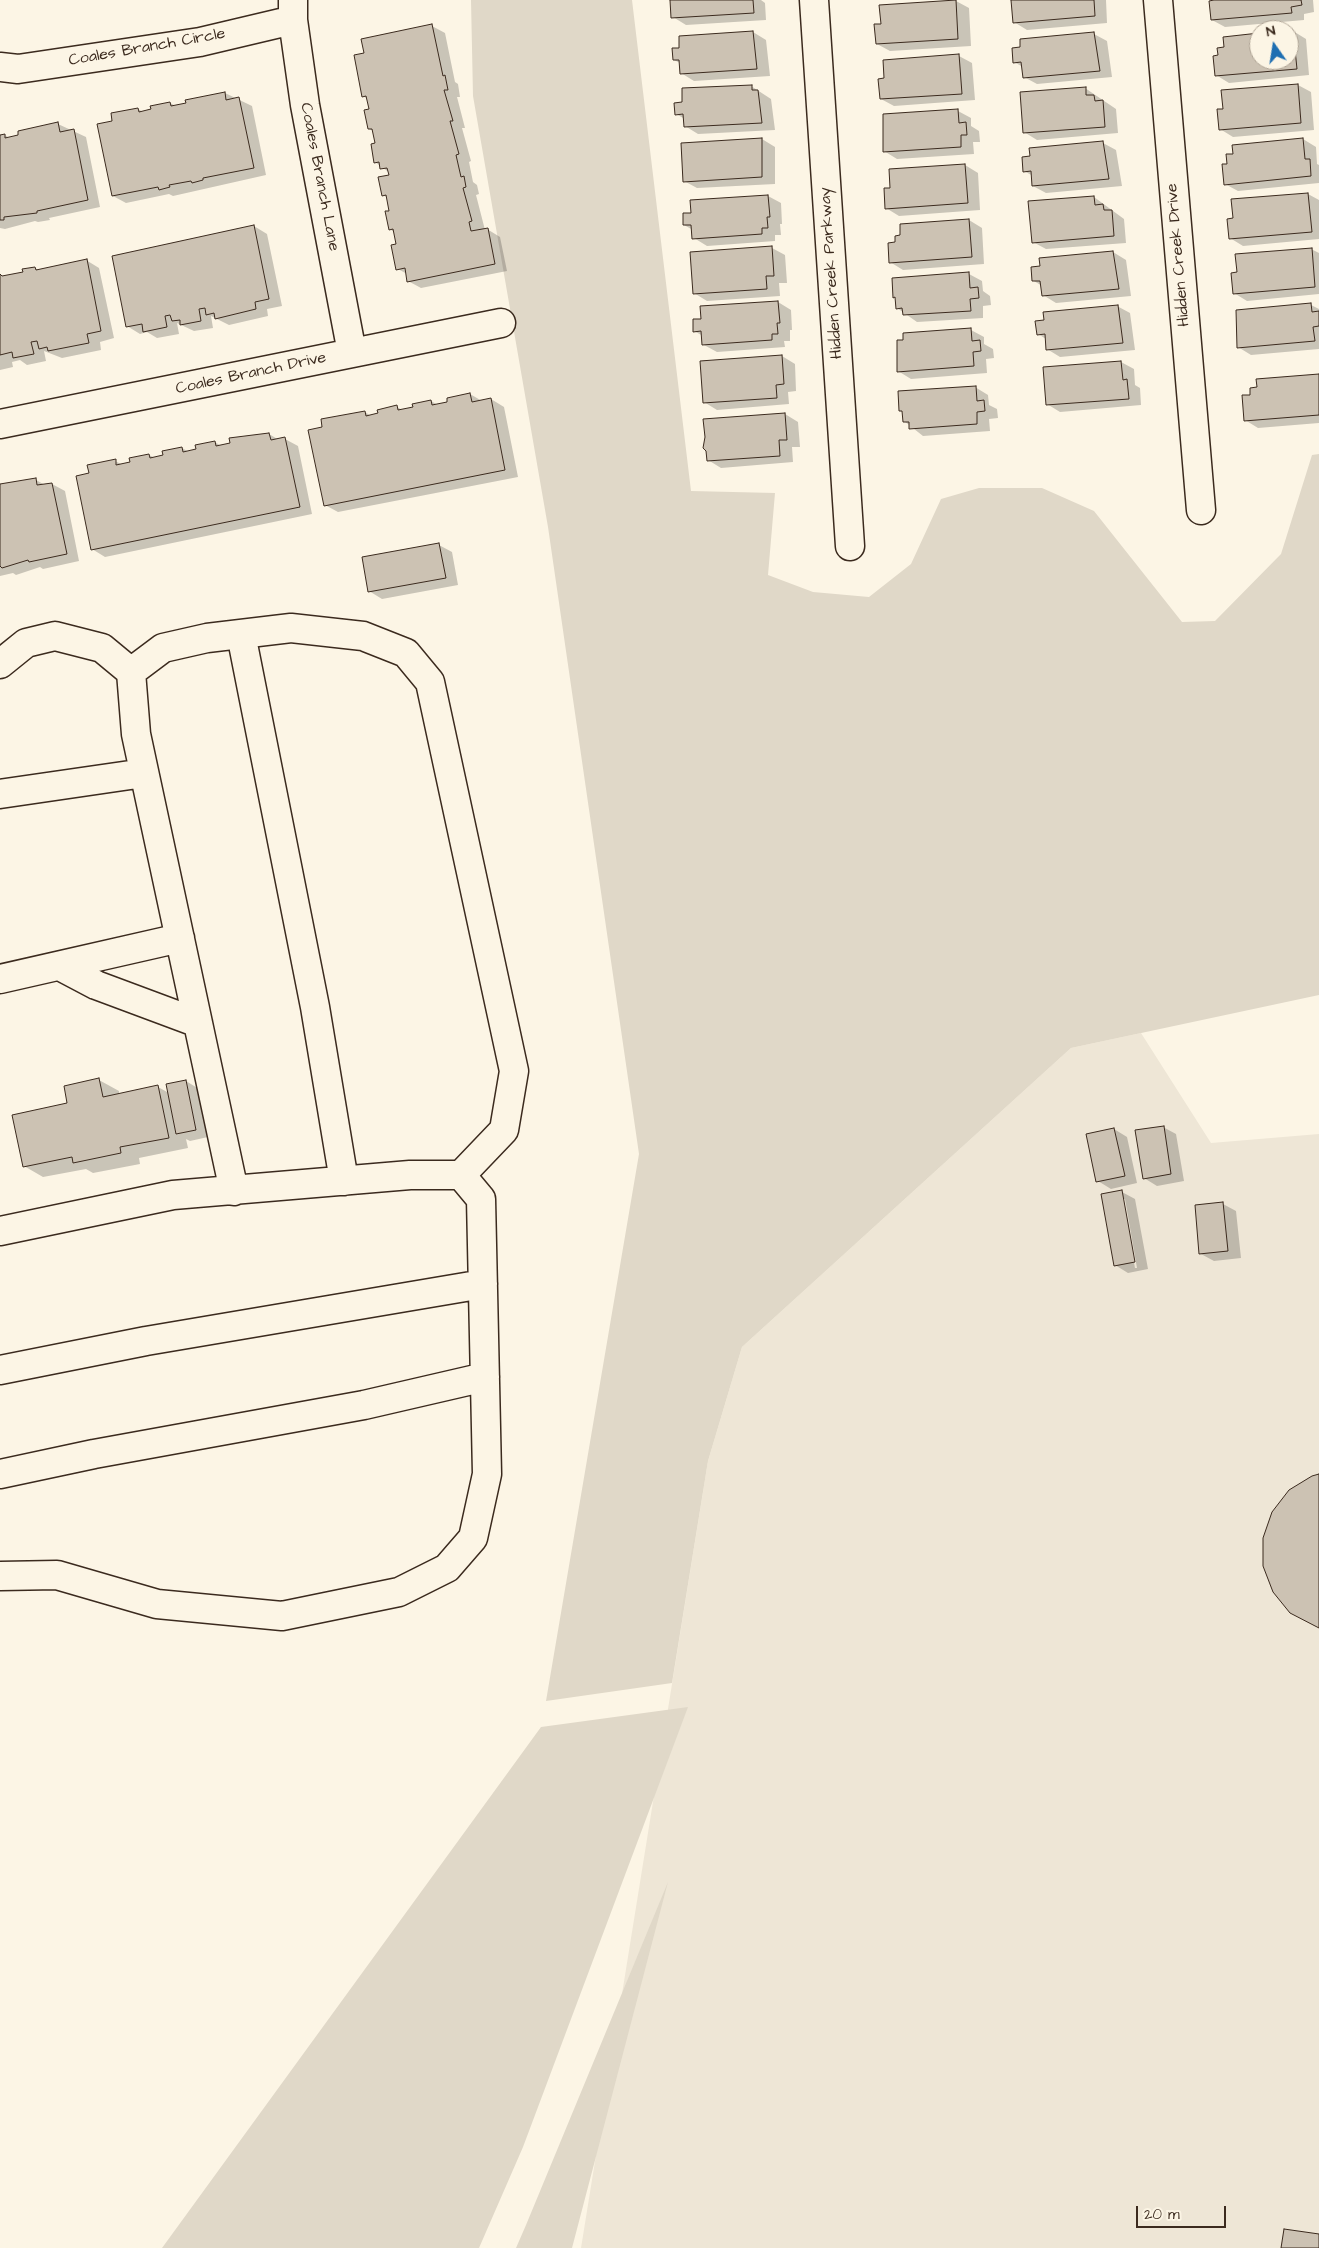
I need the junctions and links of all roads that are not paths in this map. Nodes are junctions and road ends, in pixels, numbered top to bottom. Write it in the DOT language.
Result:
graph roads {
  1 [pos="814,0"];
  2 [pos="1158,0"];
  3 [pos="293,10"];
  4 [pos="0,67"];
  5 [pos="501,323"];
  6 [pos="352,353"];
  7 [pos="0,424"];
  8 [pos="1201,510"];
  9 [pos="850,546"];
  10 [pos="241,634"];
  11 [pos="0,664"];
  12 [pos="131,672"];
  13 [pos="144,773"];
  14 [pos="0,794"];
  15 [pos="180,938"];
  16 [pos="60,966"];
  17 [pos="0,979"];
  18 [pos="198,1023"];
  19 [pos="461,1176"];
  20 [pos="344,1181"];
  21 [pos="234,1191"];
  22 [pos="0,1231"];
  23 [pos="483,1284"];
  24 [pos="0,1370"];
  25 [pos="485,1377"];
  26 [pos="0,1474"];
  27 [pos="0,1576"];
  1 -- 9 [label="street, Hidden Creek Parkway"];
  2 -- 8 [label="street, Hidden Creek Drive"];
  3 -- 4 [label="street, Coales Branch Circle"];
  3 -- 6 [label="street, Coales Branch Lane"];
  5 -- 6 [label="street, Coales Branch Drive"];
  6 -- 7 [label="street, Coales Branch Drive"];
  10 -- 12 [label="street"];
  10 -- 19 [label="street"];
  10 -- 20 [label="street"];
  11 -- 12 [label="street"];
  12 -- 13 [label="street"];
  13 -- 14 [label="street"];
  13 -- 15 [label="street"];
  15 -- 16 [label="street"];
  15 -- 18 [label="street"];
  16 -- 17 [label="street"];
  16 -- 18 [label="street"];
  18 -- 21 [label="street"];
  19 -- 20 [label="street"];
  19 -- 23 [label="street"];
  20 -- 21 [label="street"];
  21 -- 22 [label="street"];
  23 -- 24 [label="street"];
  23 -- 25 [label="street"];
  25 -- 26 [label="street"];
  25 -- 27 [label="street"];
}
